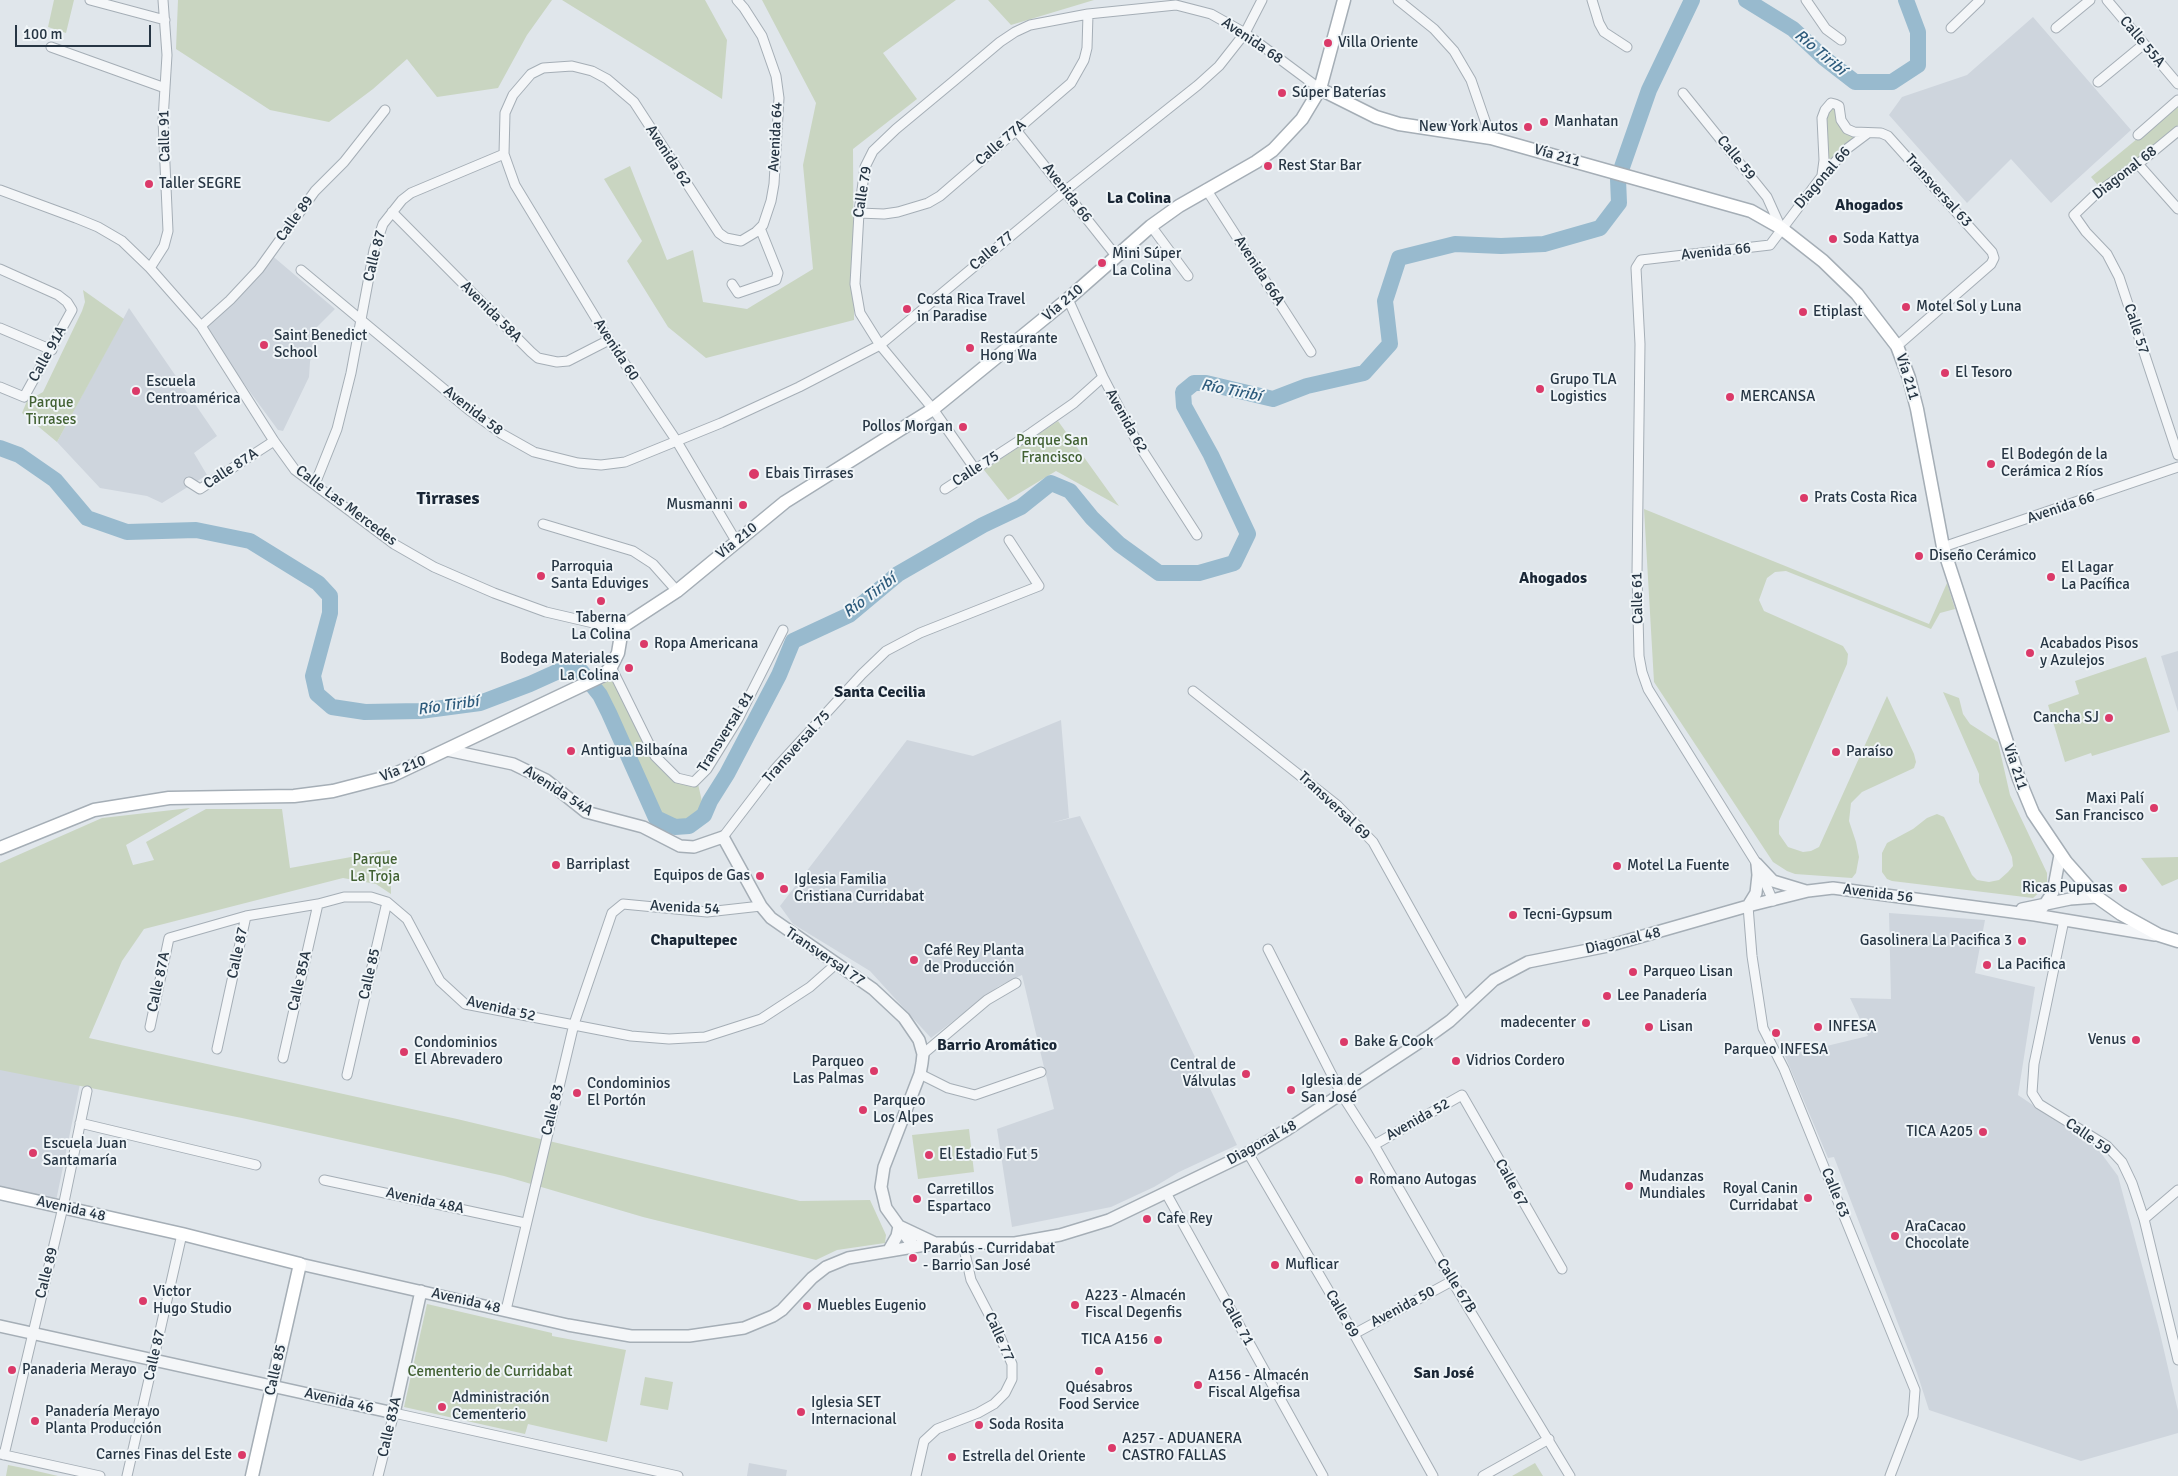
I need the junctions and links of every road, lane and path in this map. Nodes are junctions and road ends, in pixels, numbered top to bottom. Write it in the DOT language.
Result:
graph roads {
  1 [pos="90,0"];
  2 [pos="163,0"];
  3 [pos="737,0"];
  4 [pos="1262,0"];
  5 [pos="1344,0"];
  6 [pos="1592,0"];
  7 [pos="1806,0"];
  8 [pos="1980,0"];
  9 [pos="2090,0"];
  10 [pos="2107,0"];
  11 [pos="1401,1"];
  12 [pos="1088,14"];
  13 [pos="165,20"];
  14 [pos="1951,28"];
  15 [pos="2056,28"];
  16 [pos="1245,33"];
  17 [pos="1841,40"];
  18 [pos="2144,44"];
  19 [pos="51,47"];
  20 [pos="1628,47"];
  21 [pos="2098,82"];
  22 [pos="2178,84"];
  23 [pos="165,88"];
  24 [pos="1320,89"];
  25 [pos="1683,93"];
  26 [pos="2178,100"];
  27 [pos="385,110"];
  28 [pos="1016,130"];
  29 [pos="2178,131"];
  30 [pos="1868,133"];
  31 [pos="2138,135"];
  32 [pos="1491,138"];
  33 [pos="504,154"];
  34 [pos="2138,164"];
  35 [pos="1822,176"];
  36 [pos="0,190"];
  37 [pos="1066,190"];
  38 [pos="1206,190"];
  39 [pos="2178,209"];
  40 [pos="392,212"];
  41 [pos="859,214"];
  42 [pos="2074,215"];
  43 [pos="1151,226"];
  44 [pos="760,228"];
  45 [pos="1781,228"];
  46 [pos="1117,257"];
  47 [pos="1641,260"];
  48 [pos="150,268"];
  49 [pos="0,269"];
  50 [pos="301,270"];
  51 [pos="1188,276"];
  52 [pos="732,284"];
  53 [pos="1068,299"];
  54 [pos="361,319"];
  55 [pos="201,326"];
  56 [pos="0,328"];
  57 [pos="609,340"];
  58 [pos="880,345"];
  59 [pos="1897,346"];
  60 [pos="52,350"];
  61 [pos="1311,352"];
  62 [pos="1103,377"];
  63 [pos="0,387"];
  64 [pos="932,409"];
  65 [pos="676,440"];
  66 [pos="274,441"];
  67 [pos="2178,455"];
  68 [pos="2178,467"];
  69 [pos="975,469"];
  70 [pos="189,482"];
  71 [pos="315,484"];
  72 [pos="945,489"];
  73 [pos="543,524"];
  74 [pos="1197,535"];
  75 [pos="1010,540"];
  76 [pos="736,541"];
  77 [pos="1943,547"];
  78 [pos="677,591"];
  79 [pos="619,629"];
  80 [pos="783,630"];
  81 [pos="607,671"];
  82 [pos="1193,691"];
  83 [pos="447,750"];
  84 [pos="723,837"];
  85 [pos="0,848"];
  86 [pos="2060,855"];
  87 [pos="1757,864"];
  88 [pos="1808,891"];
  89 [pos="2097,896"];
  90 [pos="1773,901"];
  91 [pos="387,902"];
  92 [pos="318,904"];
  93 [pos="2046,905"];
  94 [pos="762,906"];
  95 [pos="1748,906"];
  96 [pos="2010,911"];
  97 [pos="612,913"];
  98 [pos="2035,915"];
  99 [pos="246,916"];
  100 [pos="2064,920"];
  101 [pos="2159,935"];
  102 [pos="169,938"];
  103 [pos="2178,941"];
  104 [pos="1268,949"];
  105 [pos="836,964"];
  106 [pos="1016,984"];
  107 [pos="1465,1007"];
  108 [pos="574,1024"];
  109 [pos="150,1027"];
  110 [pos="217,1049"];
  111 [pos="923,1054"];
  112 [pos="283,1058"];
  113 [pos="1041,1072"];
  114 [pos="920,1074"];
  115 [pos="347,1075"];
  116 [pos="87,1091"];
  117 [pos="1342,1095"];
  118 [pos="1462,1095"];
  119 [pos="80,1123"];
  120 [pos="1374,1145"];
  121 [pos="1248,1153"];
  122 [pos="256,1165"];
  123 [pos="324,1180"];
  124 [pos="2178,1190"];
  125 [pos="0,1193"];
  126 [pos="1166,1193"];
  127 [pos="63,1207"];
  128 [pos="2144,1219"];
  129 [pos="525,1223"];
  130 [pos="899,1226"];
  131 [pos="182,1234"];
  132 [pos="937,1243"];
  133 [pos="963,1244"];
  134 [pos="914,1247"];
  135 [pos="889,1250"];
  136 [pos="300,1264"];
  137 [pos="1562,1269"];
  138 [pos="1452,1281"];
  139 [pos="420,1291"];
  140 [pos="506,1310"];
  141 [pos="0,1326"];
  142 [pos="32,1333"];
  143 [pos="1354,1334"];
  144 [pos="154,1360"];
  145 [pos="2178,1360"];
  146 [pos="272,1386"];
  147 [pos="394,1413"];
  148 [pos="1549,1439"];
  149 [pos="2,1454"];
  150 [pos="100,1476"];
  151 [pos="127,1476"];
  152 [pos="252,1476"];
  153 [pos="378,1476"];
  154 [pos="678,1476"];
  155 [pos="916,1476"];
  156 [pos="1323,1476"];
  157 [pos="1433,1476"];
  158 [pos="1483,1476"];
  159 [pos="1570,1476"];
  160 [pos="1890,1476"];
  1 -- 13 [label="street"];
  2 -- 13 [label="street, Calle 91"];
  3 -- 44 [label="street, Avenida 64"];
  4 -- 16 [label="street, Calle 77"];
  5 -- 24 [label="main road, Vía 210"];
  6 -- 20 [label="street"];
  7 -- 17 [label="street"];
  8 -- 14 [label="street"];
  9 -- 15 [label="street"];
  10 -- 18 [label="street, Calle 55A"];
  11 -- 32 [label="street"];
  12 -- 16 [label="street, Avenida 68"];
  12 -- 28 [label="street, Calle 77A"];
  12 -- 41 [label="street, Calle 79"];
  13 -- 23 [label="street, Calle 91"];
  16 -- 24 [label="street, Avenida 68"];
  16 -- 37 [label="street, Calle 77"];
  18 -- 21 [label="street"];
  18 -- 22 [label="street, Calle 55A"];
  19 -- 23 [label="street"];
  23 -- 48 [label="street, Calle 91"];
  24 -- 32 [label="main road, Vía 211"];
  24 -- 38 [label="main road, Vía 210"];
  25 -- 45 [label="street, Calle 59"];
  26 -- 31 [label="street"];
  27 -- 55 [label="street, Calle 89"];
  28 -- 37 [label="street, Avenida 66"];
  28 -- 41 [label="street, Calle 77A"];
  29 -- 34 [label="street, Diagonal 68"];
  30 -- 35 [label="street, Diagonal 66"];
  30 -- 35 [label="street, Transversal 63"];
  30 -- 59 [label="street, Transversal 63"];
  32 -- 45 [label="main road, Vía 211"];
  33 -- 40 [label="street, Calle 87"];
  33 -- 44 [label="street, Avenida 62"];
  33 -- 57 [label="street, Avenida 60"];
  34 -- 39 [label="street"];
  34 -- 42 [label="street, Diagonal 68"];
  35 -- 45 [label="street, Diagonal 66"];
  36 -- 48 [label="street, Calle Las Mercedes"];
  37 -- 46 [label="street, Avenida 66"];
  37 -- 58 [label="street, Calle 77"];
  38 -- 43 [label="main road, Vía 210"];
  38 -- 61 [label="street, Avenida 66A"];
  40 -- 54 [label="street, Calle 87"];
  40 -- 57 [label="street, Avenida 58A"];
  41 -- 58 [label="street, Calle 79"];
  42 -- 67 [label="street, Calle 57"];
  43 -- 46 [label="main road, Vía 210"];
  43 -- 51 [label="street"];
  44 -- 52 [label="street"];
  45 -- 47 [label="street, Avenida 66"];
  45 -- 59 [label="main road, Vía 211"];
  46 -- 53 [label="main road, Vía 210"];
  47 -- 87 [label="street, Calle 61"];
  48 -- 55 [label="street, Calle Las Mercedes"];
  49 -- 60 [label="street, Calle 91A"];
  50 -- 54 [label="street, Avenida 58"];
  53 -- 62 [label="street, Avenida 62"];
  53 -- 64 [label="main road, Vía 210"];
  54 -- 65 [label="street, Avenida 58"];
  54 -- 71 [label="street, Calle 87"];
  55 -- 66 [label="street, Calle Las Mercedes"];
  56 -- 60 [label="street"];
  57 -- 65 [label="street, Avenida 60"];
  58 -- 64 [label="street, Calle 79"];
  58 -- 65 [label="street, Calle 77"];
  59 -- 77 [label="main road, Vía 211"];
  60 -- 63 [label="street, Calle 91A"];
  62 -- 69 [label="street, Calle 75"];
  62 -- 74 [label="street, Avenida 62"];
  64 -- 69 [label="street"];
  64 -- 76 [label="main road, Vía 210"];
  65 -- 76 [label="street, Avenida 60"];
  66 -- 70 [label="street, Calle 87A"];
  66 -- 71 [label="street, Calle Las Mercedes"];
  68 -- 77 [label="street, Avenida 66"];
  69 -- 72 [label="street, Calle 75"];
  71 -- 79 [label="street, Calle Las Mercedes"];
  73 -- 78 [label="street"];
  75 -- 84 [label="street, Transversal 75"];
  76 -- 78 [label="main road, Vía 210"];
  77 -- 86 [label="main road, Vía 211"];
  78 -- 79 [label="main road, Vía 210"];
  79 -- 81 [label="main road"];
  80 -- 81 [label="street, Transversal 81"];
  81 -- 83 [label="main road, Vía 210"];
  82 -- 107 [label="street, Transversal 69"];
  83 -- 84 [label="street, Avenida 54A"];
  83 -- 85 [label="main road, Vía 210"];
  84 -- 94 [label="street, Transversal 77"];
  86 -- 89 [label="main road, Vía 211"];
  86 -- 93 [label="street"];
  87 -- 88 [label="street"];
  87 -- 90 [label="street, Calle 61"];
  87 -- 95 [label="street"];
  88 -- 90 [label="street, Avenida 56"];
  88 -- 96 [label="street, Avenida 56"];
  89 -- 93 [label="street, Avenida 56"];
  89 -- 101 [label="main road, Vía 211"];
  90 -- 95 [label="street, Avenida 56"];
  91 -- 92 [label="street, Avenida 52"];
  91 -- 108 [label="street, Avenida 52"];
  91 -- 115 [label="street, Calle 85"];
  92 -- 99 [label="street, Avenida 52"];
  92 -- 112 [label="street, Calle 85A"];
  93 -- 96 [label="street, Avenida 56"];
  93 -- 98 [label="street"];
  94 -- 97 [label="street, Avenida 54"];
  94 -- 105 [label="street, Transversal 77"];
  95 -- 107 [label="street, Diagonal 48"];
  95 -- 160 [label="street, Calle 63"];
  96 -- 98 [label="street, Avenida 56"];
  97 -- 108 [label="street, Calle 83"];
  98 -- 100 [label="street, Avenida 56"];
  99 -- 102 [label="street, Avenida 52"];
  99 -- 110 [label="street, Calle 87"];
  100 -- 101 [label="street, Avenida 56"];
  100 -- 128 [label="street, Calle 59"];
  101 -- 103 [label="main road, Vía 211"];
  102 -- 109 [label="street, Calle 87A"];
  104 -- 117 [label="street"];
  105 -- 108 [label="street, Avenida 52"];
  105 -- 111 [label="street, Transversal 77"];
  106 -- 111 [label="street"];
  107 -- 117 [label="street, Diagonal 48"];
  108 -- 129 [label="street, Calle 83"];
  111 -- 114 [label="street"];
  113 -- 114 [label="street"];
  114 -- 130 [label="street"];
  116 -- 119 [label="street, Calle 89"];
  117 -- 120 [label="street, Calle 67B"];
  117 -- 121 [label="street, Diagonal 48"];
  118 -- 120 [label="street, Avenida 52"];
  118 -- 137 [label="street, Calle 67"];
  119 -- 122 [label="street"];
  119 -- 127 [label="street, Calle 89"];
  120 -- 138 [label="street, Calle 67B"];
  121 -- 126 [label="street, Diagonal 48"];
  121 -- 143 [label="street, Calle 69"];
  123 -- 129 [label="street, Avenida 48A"];
  124 -- 128 [label="street"];
  125 -- 127 [label="main road, Avenida 48"];
  126 -- 133 [label="street, Diagonal 48"];
  126 -- 156 [label="street, Calle 71"];
  127 -- 131 [label="main road, Avenida 48"];
  127 -- 142 [label="street, Calle 89"];
  128 -- 145 [label="street, Calle 59"];
  129 -- 140 [label="street, Calle 83"];
  130 -- 132 [label="street"];
  130 -- 134 [label="street"];
  130 -- 135 [label="street"];
  131 -- 136 [label="main road, Avenida 48"];
  131 -- 144 [label="street, Calle 87"];
  132 -- 133 [label="street, Diagonal 48"];
  132 -- 134 [label="street, Diagonal 48"];
  133 -- 155 [label="street, Calle 77"];
  134 -- 135 [label="street, Avenida 48"];
  135 -- 140 [label="street, Avenida 48"];
  136 -- 139 [label="street, Avenida 48"];
  136 -- 146 [label="main road, Calle 85"];
  138 -- 143 [label="street, Avenida 50"];
  138 -- 148 [label="street, Calle 67B"];
  139 -- 140 [label="street, Avenida 48"];
  139 -- 147 [label="street, Calle 83A"];
  141 -- 142 [label="street, Avenida 46"];
  142 -- 144 [label="street, Avenida 46"];
  142 -- 149 [label="street, Calle 89"];
  143 -- 157 [label="street, Calle 69"];
  144 -- 146 [label="street, Avenida 46"];
  144 -- 151 [label="street, Calle 87"];
  146 -- 147 [label="street, Avenida 46"];
  146 -- 152 [label="main road, Calle 85"];
  147 -- 153 [label="street, Calle 83A"];
  147 -- 154 [label="street, Avenida 46"];
  148 -- 158 [label="street"];
  148 -- 159 [label="street, Calle 67B"];
  149 -- 150 [label="street"];
}
